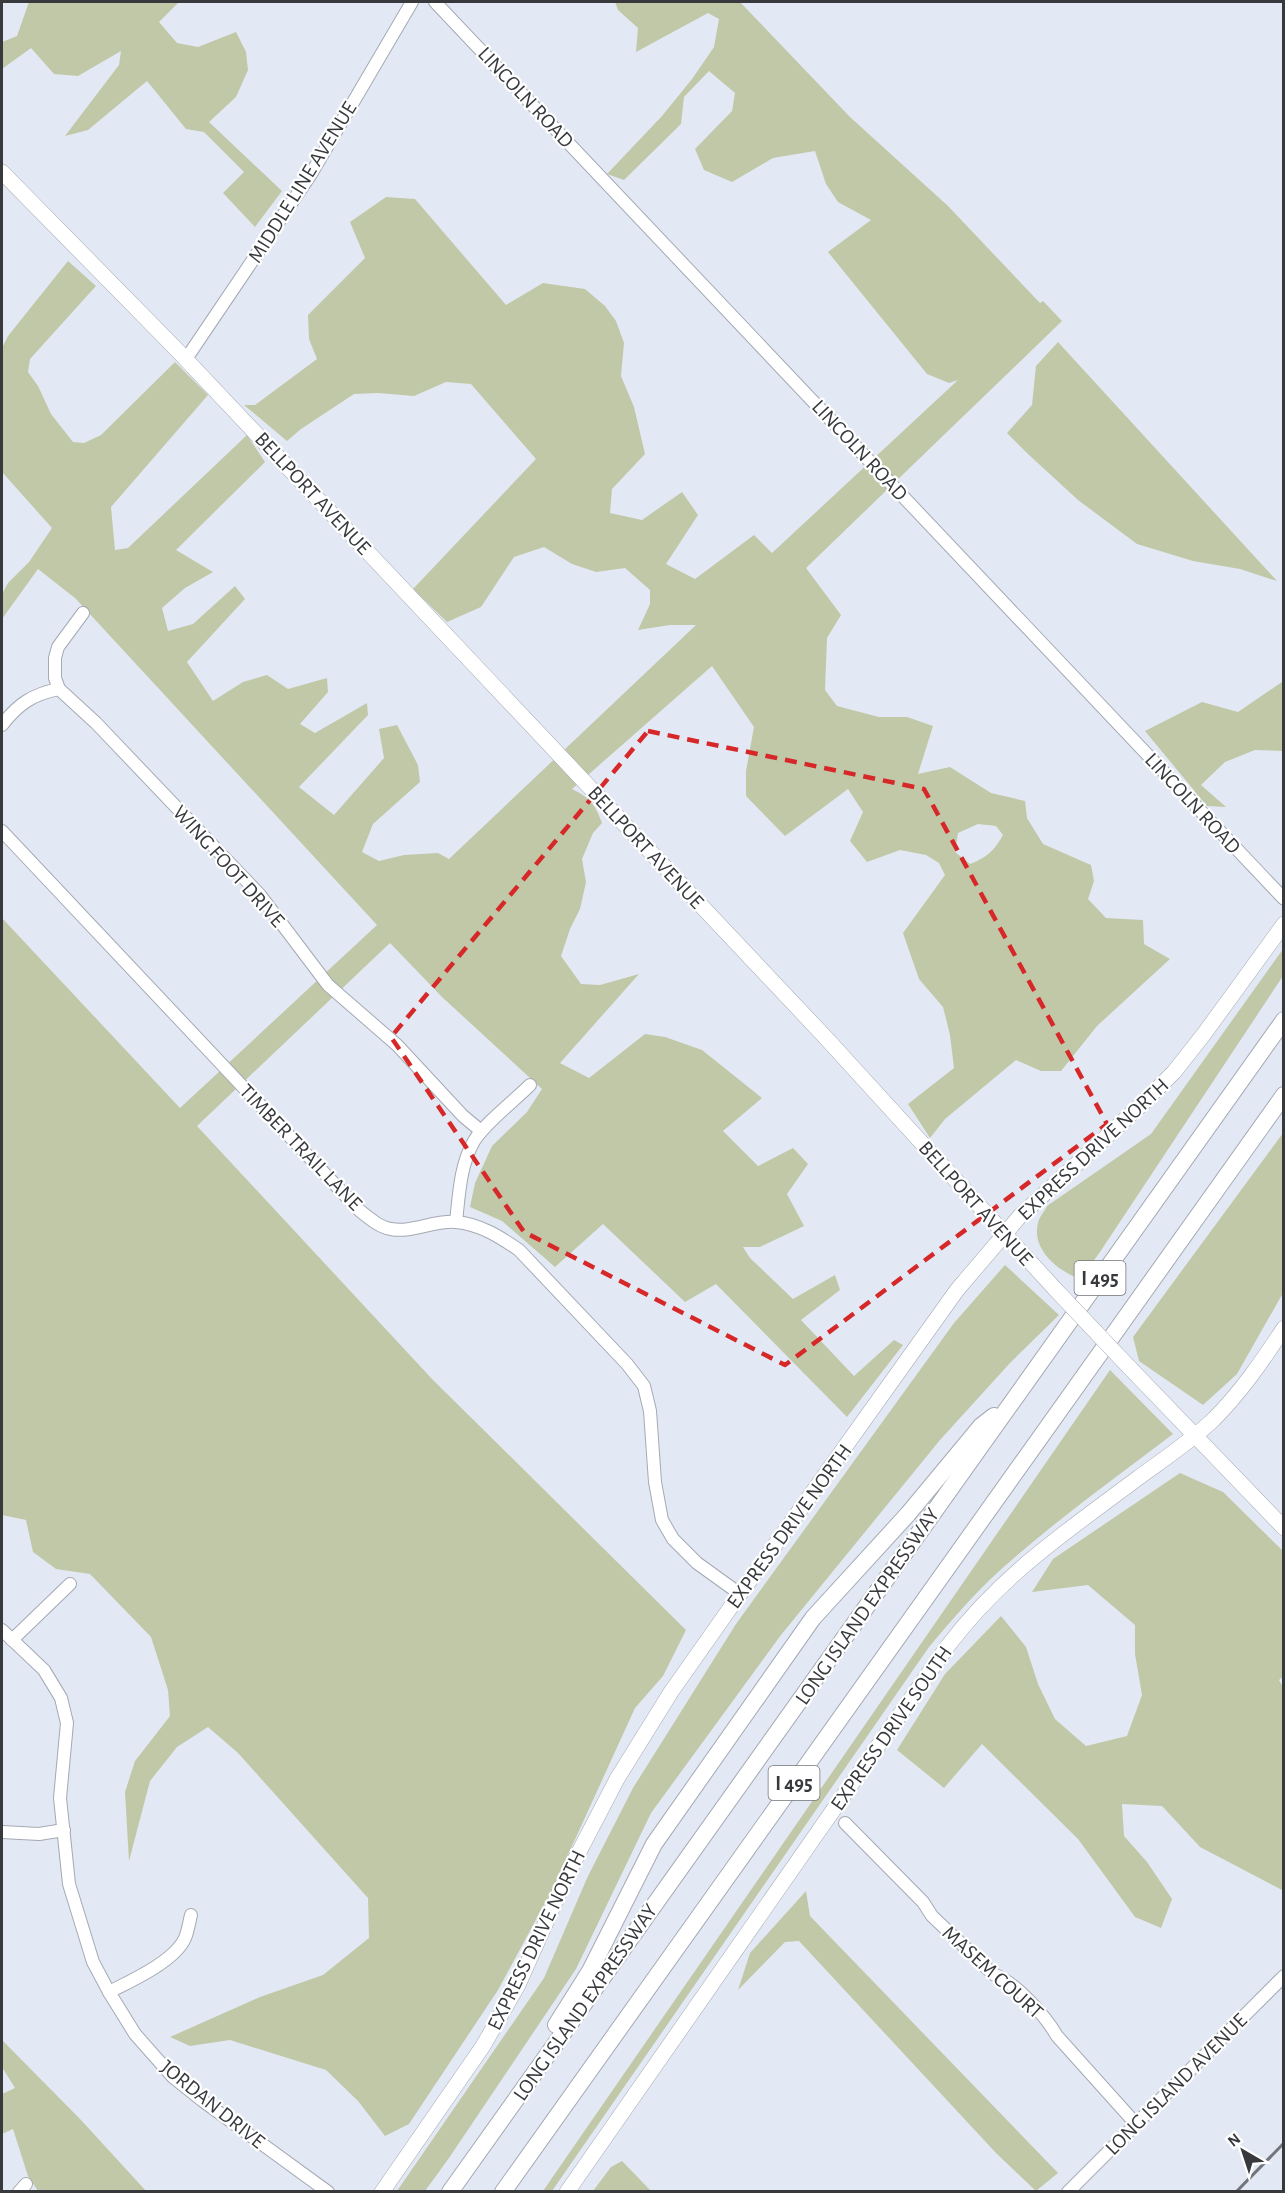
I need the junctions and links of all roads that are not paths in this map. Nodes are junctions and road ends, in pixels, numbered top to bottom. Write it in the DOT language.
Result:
graph roads {
  1 [pos="412,2"];
  2 [pos="435,2"];
  3 [pos="2,172"];
  4 [pos="186,359"];
  5 [pos="83,613"];
  6 [pos="59,689"];
  7 [pos="2,725"];
  8 [pos="2,831"];
  9 [pos="1284,899"];
  10 [pos="1284,924"];
  11 [pos="1284,1020"];
  12 [pos="530,1086"];
  13 [pos="1284,1095"];
  14 [pos="481,1131"];
  15 [pos="456,1222"];
  16 [pos="1004,1234"];
  17 [pos="1284,1328"];
  18 [pos="1013,1401"];
  19 [pos="1195,1435"];
  20 [pos="1284,1528"];
  21 [pos="70,1584"];
  22 [pos="740,1594"];
  23 [pos="2,1630"];
  24 [pos="12,1640"];
  25 [pos="845,1823"];
  26 [pos="64,1830"];
  27 [pos="2,1832"];
  28 [pos="191,1916"];
  29 [pos="1284,1976"];
  30 [pos="110,1992"];
  31 [pos="535,2072"];
  32 [pos="559,2113"];
  33 [pos="1136,2124"];
  34 [pos="328,2192"];
  35 [pos="382,2192"];
  36 [pos="450,2192"];
  37 [pos="503,2192"];
  38 [pos="515,2192"];
  39 [pos="567,2192"];
  40 [pos="1068,2192"];
  1 -- 4 [label="street, MIDDLE LINE AVENUE"];
  2 -- 9 [label="street, LINCOLN ROAD"];
  3 -- 4 [label="main road, BELLPORT AVENUE"];
  4 -- 16 [label="main road, BELLPORT AVENUE"];
  5 -- 6 [label="street"];
  6 -- 7 [label="street"];
  6 -- 14 [label="street, WING FOOT DRIVE"];
  8 -- 15 [label="street, TIMBER TRAIL LANE"];
  10 -- 16 [label="main road, EXPRESS DRIVE NORTH"];
  11 -- 18 [label="highway, LONG ISLAND EXPRESSWAY / I 495"];
  12 -- 14 [label="street"];
  13 -- 32 [label="highway, LONG ISLAND EXPRESSWAY / I 495"];
  14 -- 15 [label="street"];
  15 -- 22 [label="street, TIMBER TRAIL LANE"];
  16 -- 19 [label="main road, BELLPORT AVENUE, bridge"];
  16 -- 22 [label="main road, EXPRESS DRIVE NORTH"];
  17 -- 19 [label="main road, EXPRESS DRIVE SOUTH"];
  18 -- 31 [label="highway, LONG ISLAND EXPRESSWAY / I 495"];
  18 -- 31 [label="highway"];
  19 -- 20 [label="main road, BELLPORT AVENUE"];
  19 -- 39 [label="main road, EXPRESS DRIVE SOUTH"];
  21 -- 24 [label="street"];
  22 -- 35 [label="main road, EXPRESS DRIVE NORTH"];
  23 -- 24 [label="street, JORDAN DRIVE"];
  24 -- 26 [label="street, JORDAN DRIVE"];
  25 -- 33 [label="street, MASEM COURT"];
  26 -- 27 [label="street"];
  26 -- 30 [label="street, JORDAN DRIVE"];
  28 -- 30 [label="street"];
  29 -- 33 [label="street, LONG ISLAND AVENUE"];
  30 -- 34 [label="street, JORDAN DRIVE"];
  31 -- 36 [label="highway, LONG ISLAND EXPRESSWAY / I 495"];
  32 -- 37 [label="highway, LONG ISLAND EXPRESSWAY / I 495"];
  32 -- 38 [label="highway"];
  33 -- 40 [label="street, LONG ISLAND AVENUE"];
}
